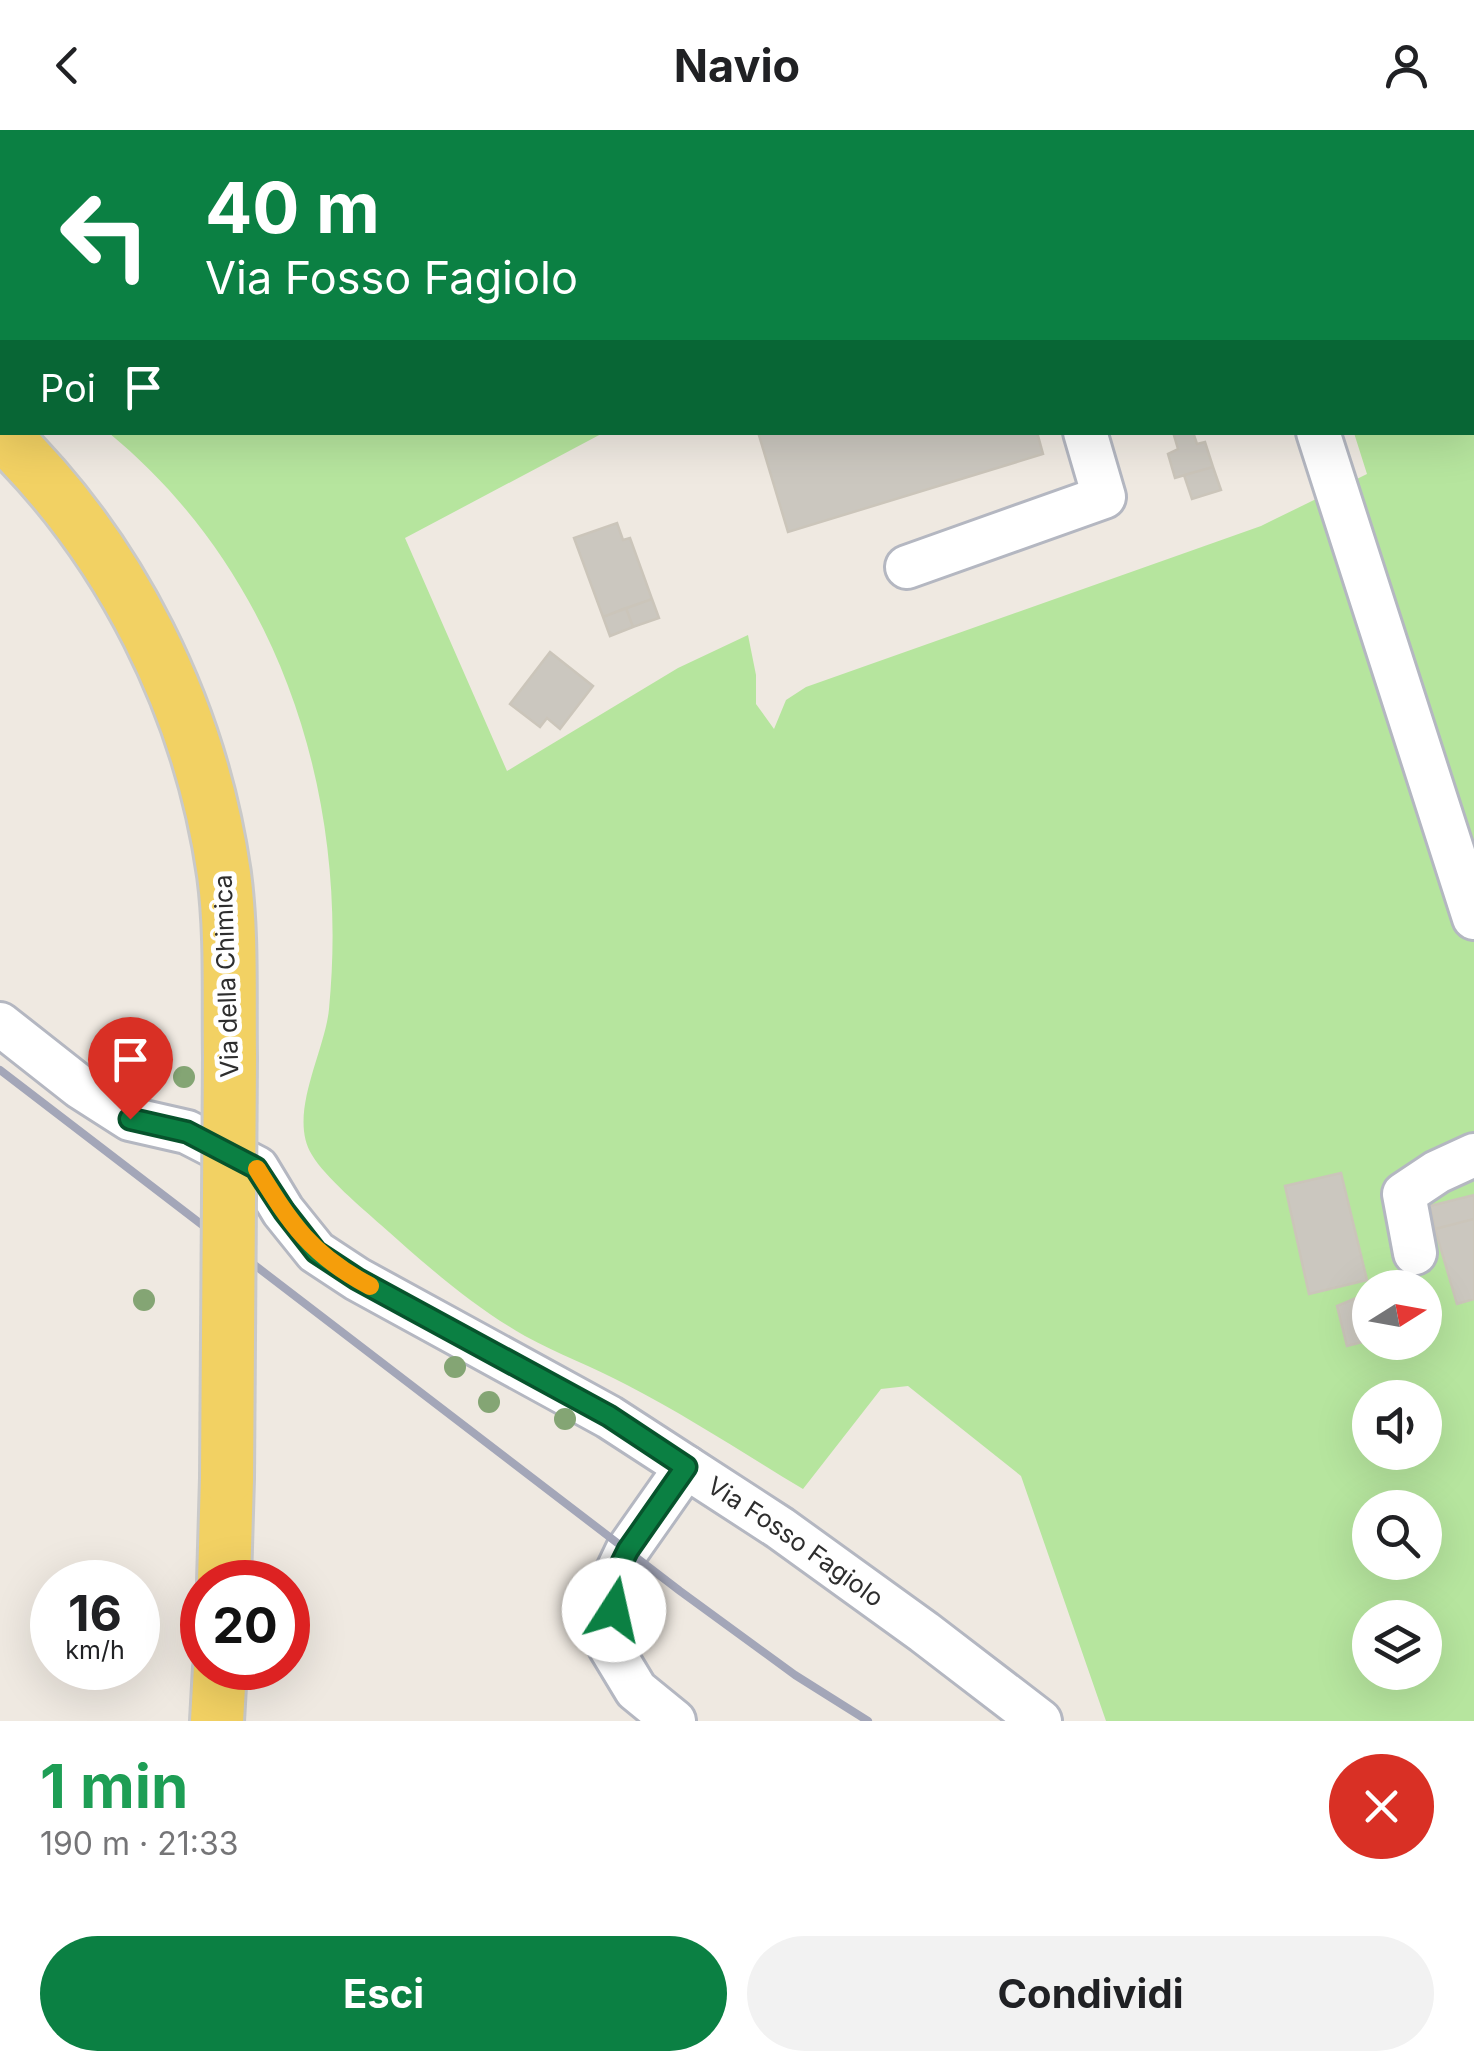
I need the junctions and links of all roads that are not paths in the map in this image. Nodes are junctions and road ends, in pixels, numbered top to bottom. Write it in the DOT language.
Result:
graph roads {
  1 [pos="3,435"];
  2 [pos="1086,435"];
  3 [pos="1319,435"];
  4 [pos="907,567"];
  5 [pos="1474,918"];
  6 [pos="0,1024"];
  7 [pos="1474,1154"];
  8 [pos="1415,1254"];
  9 [pos="686,1467"];
  10 [pos="225,1560"];
  11 [pos="219,1690"];
  12 [pos="217,1721"];
  13 [pos="674,1721"];
  14 [pos="1040,1721"];
  1 -- 10 [label="main road, Via della Chimica, bridge"];
  2 -- 4 [label="lane"];
  3 -- 5 [label="lane"];
  6 -- 9 [label="lane, Via Fosso Fagiolo"];
  7 -- 8 [label="lane"];
  9 -- 13 [label="lane"];
  9 -- 14 [label="lane, Via Fosso Fagiolo"];
  11 -- 12 [label="main road"];
}
